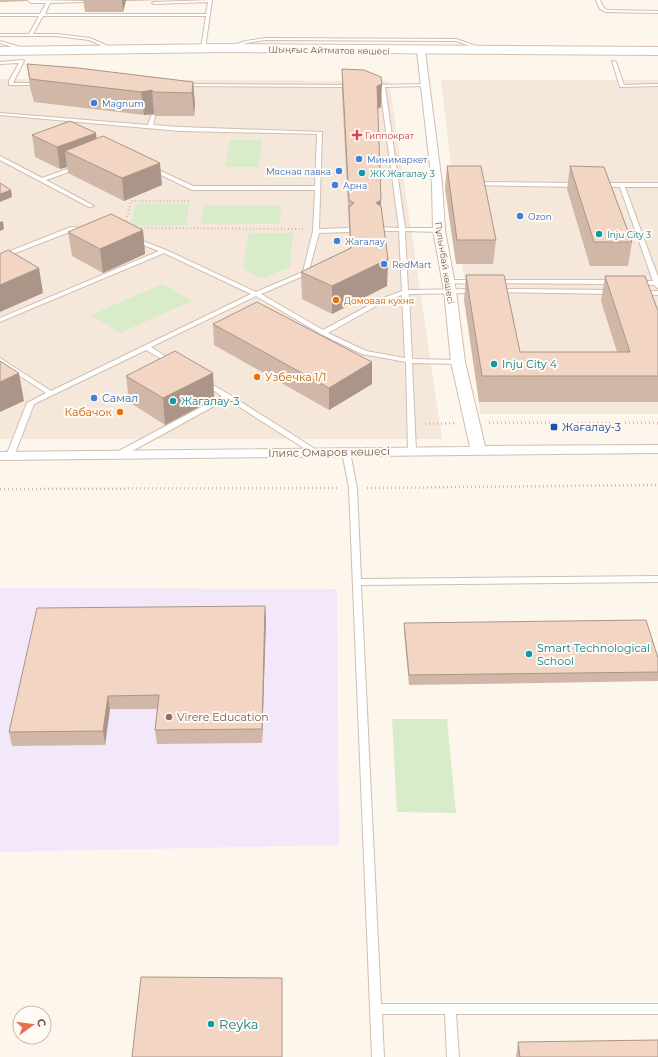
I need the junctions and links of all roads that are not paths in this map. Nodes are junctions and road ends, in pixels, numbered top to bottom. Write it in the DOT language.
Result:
graph roads {
  1 [pos="30,0"];
  2 [pos="209,0"];
  3 [pos="598,0"];
  4 [pos="83,1"];
  5 [pos="48,2"];
  6 [pos="154,3"];
  7 [pos="658,12"];
  8 [pos="0,15"];
  9 [pos="42,15"];
  10 [pos="208,15"];
  11 [pos="0,35"];
  12 [pos="30,35"];
  13 [pos="0,42"];
  14 [pos="658,47"];
  15 [pos="225,48"];
  16 [pos="203,49"];
  17 [pos="0,50"];
  18 [pos="114,50"];
  19 [pos="488,51"];
  20 [pos="635,51"];
  21 [pos="658,51"];
  22 [pos="24,56"];
  23 [pos="422,56"];
  24 [pos="596,56"];
  25 [pos="147,61"];
  26 [pos="0,62"];
  27 [pos="407,62"];
  28 [pos="614,62"];
  29 [pos="658,62"];
  30 [pos="41,84"];
  31 [pos="174,84"];
  32 [pos="426,85"];
  33 [pos="658,85"];
  34 [pos="359,86"];
  35 [pos="367,86"];
  36 [pos="382,86"];
  37 [pos="0,114"];
  38 [pos="153,116"];
  39 [pos="51,118"];
  40 [pos="64,125"];
  41 [pos="150,126"];
  42 [pos="0,158"];
  43 [pos="87,163"];
  44 [pos="144,165"];
  45 [pos="42,180"];
  46 [pos="467,184"];
  47 [pos="583,185"];
  48 [pos="591,185"];
  49 [pos="622,185"];
  50 [pos="658,185"];
  51 [pos="317,188"];
  52 [pos="91,206"];
  53 [pos="380,229"];
  54 [pos="316,230"];
  55 [pos="349,230"];
  56 [pos="402,230"];
  57 [pos="439,230"];
  58 [pos="94,231"];
  59 [pos="130,238"];
  60 [pos="164,251"];
  61 [pos="0,257"];
  62 [pos="576,281"];
  63 [pos="480,282"];
  64 [pos="488,282"];
  65 [pos="620,282"];
  66 [pos="628,282"];
  67 [pos="658,284"];
  68 [pos="449,286"];
  69 [pos="480,291"];
  70 [pos="488,291"];
  71 [pos="406,292"];
  72 [pos="579,292"];
  73 [pos="619,292"];
  74 [pos="634,292"];
  75 [pos="658,293"];
  76 [pos="256,294"];
  77 [pos="0,320"];
  78 [pos="324,333"];
  79 [pos="147,348"];
  80 [pos="0,360"];
  81 [pos="409,361"];
  82 [pos="458,362"];
  83 [pos="180,368"];
  84 [pos="194,376"];
  85 [pos="50,393"];
  86 [pos="228,396"];
  87 [pos="658,449"];
  88 [pos="478,450"];
  89 [pos="412,451"];
  90 [pos="316,452"];
  91 [pos="346,452"];
  92 [pos="120,454"];
  93 [pos="5,456"];
  94 [pos="658,579"];
  95 [pos="357,582"];
  96 [pos="376,1009"];
  97 [pos="450,1009"];
  98 [pos="658,1009"];
  99 [pos="378,1057"];
  100 [pos="453,1057"];
  1 -- 5 [label="lane"];
  2 -- 6 [label="lane"];
  2 -- 10 [label="lane"];
  3 -- 7 [label="lane"];
  4 -- 5 [label="lane"];
  5 -- 9 [label="lane"];
  8 -- 9 [label="lane"];
  9 -- 10 [label="lane"];
  9 -- 12 [label="lane"];
  10 -- 16 [label="lane"];
  11 -- 12 [label="lane"];
  12 -- 18 [label="lane"];
  13 -- 22 [label="lane"];
  14 -- 20 [label="street"];
  15 -- 16 [label="main road, Шыңғыс Айтматов көшесі"];
  15 -- 19 [label="lane"];
  15 -- 23 [label="main road, Шыңғыс Айтматов көшесі"];
  16 -- 18 [label="main road, Шыңғыс Айтматов көшесі"];
  17 -- 22 [label="main road, Шыңғыс Айтматов көшесі"];
  18 -- 22 [label="main road, Шыңғыс Айтматов көшесі"];
  19 -- 23 [label="main road, Шыңғыс Айтматов көшесі"];
  19 -- 24 [label="main road, Шыңғыс Айтматов көшесі"];
  20 -- 21 [label="main road, Шыңғыс Айтматов көшесі"];
  20 -- 24 [label="main road, Шыңғыс Айтматов көшесі"];
  22 -- 25 [label="main road, Шыңғыс Айтматов көшесі"];
  22 -- 26 [label="main road, Шыңғыс Айтматов көшесі"];
  22 -- 30 [label="lane"];
  23 -- 24 [label="main road, Шыңғыс Айтматов көшесі"];
  23 -- 27 [label="main road, Шыңғыс Айтматов көшесі"];
  23 -- 32 [label="street, Пұлынбай көшесі"];
  24 -- 28 [label="main road, Шыңғыс Айтматов көшесі"];
  28 -- 29 [label="main road, Шыңғыс Айтматов көшесі"];
  28 -- 33 [label="lane"];
  31 -- 34 [label="lane"];
  32 -- 36 [label="lane"];
  32 -- 57 [label="street, Пұлынбай көшесі"];
  35 -- 36 [label="lane"];
  36 -- 56 [label="lane"];
  37 -- 39 [label="lane"];
  38 -- 41 [label="lane"];
  39 -- 40 [label="lane"];
  39 -- 41 [label="lane"];
  41 -- 51 [label="lane"];
  42 -- 45 [label="lane"];
  43 -- 45 [label="lane"];
  44 -- 51 [label="lane"];
  45 -- 52 [label="lane"];
  46 -- 47 [label="lane"];
  48 -- 49 [label="lane"];
  49 -- 50 [label="lane"];
  49 -- 67 [label="lane"];
  51 -- 54 [label="lane"];
  53 -- 56 [label="lane"];
  54 -- 55 [label="lane"];
  54 -- 76 [label="lane"];
  56 -- 57 [label="lane"];
  56 -- 71 [label="lane"];
  57 -- 68 [label="street, Пұлынбай көшесі"];
  58 -- 61 [label="lane"];
  59 -- 60 [label="lane"];
  60 -- 76 [label="lane"];
  60 -- 77 [label="lane"];
  62 -- 64 [label="lane"];
  62 -- 65 [label="lane"];
  62 -- 72 [label="lane"];
  63 -- 68 [label="lane"];
  66 -- 67 [label="lane"];
  68 -- 69 [label="lane"];
  68 -- 71 [label="lane"];
  68 -- 82 [label="street, Пұлынбай көшесі"];
  70 -- 72 [label="lane"];
  71 -- 78 [label="lane"];
  71 -- 81 [label="lane"];
  72 -- 73 [label="lane"];
  74 -- 75 [label="lane"];
  76 -- 78 [label="lane"];
  76 -- 79 [label="lane"];
  78 -- 81 [label="lane"];
  79 -- 83 [label="lane"];
  79 -- 85 [label="lane"];
  80 -- 85 [label="lane"];
  81 -- 82 [label="lane"];
  81 -- 89 [label="lane"];
  82 -- 88 [label="street, Пұлынбай көшесі"];
  84 -- 86 [label="lane"];
  85 -- 93 [label="lane"];
  86 -- 90 [label="lane"];
  86 -- 92 [label="lane"];
  87 -- 88 [label="street, Ілияс Омаров көшесі"];
  88 -- 89 [label="street, Ілияс Омаров көшесі"];
  89 -- 91 [label="street, Ілияс Омаров көшесі"];
  90 -- 91 [label="street, Ілияс Омаров көшесі"];
  90 -- 92 [label="street, Ілияс Омаров көшесі"];
  91 -- 95 [label="lane"];
  92 -- 93 [label="street, Ілияс Омаров көшесі"];
  94 -- 95 [label="lane"];
  95 -- 96 [label="lane"];
  96 -- 97 [label="lane"];
  96 -- 99 [label="lane"];
  97 -- 98 [label="lane"];
  97 -- 100 [label="lane"];
}
